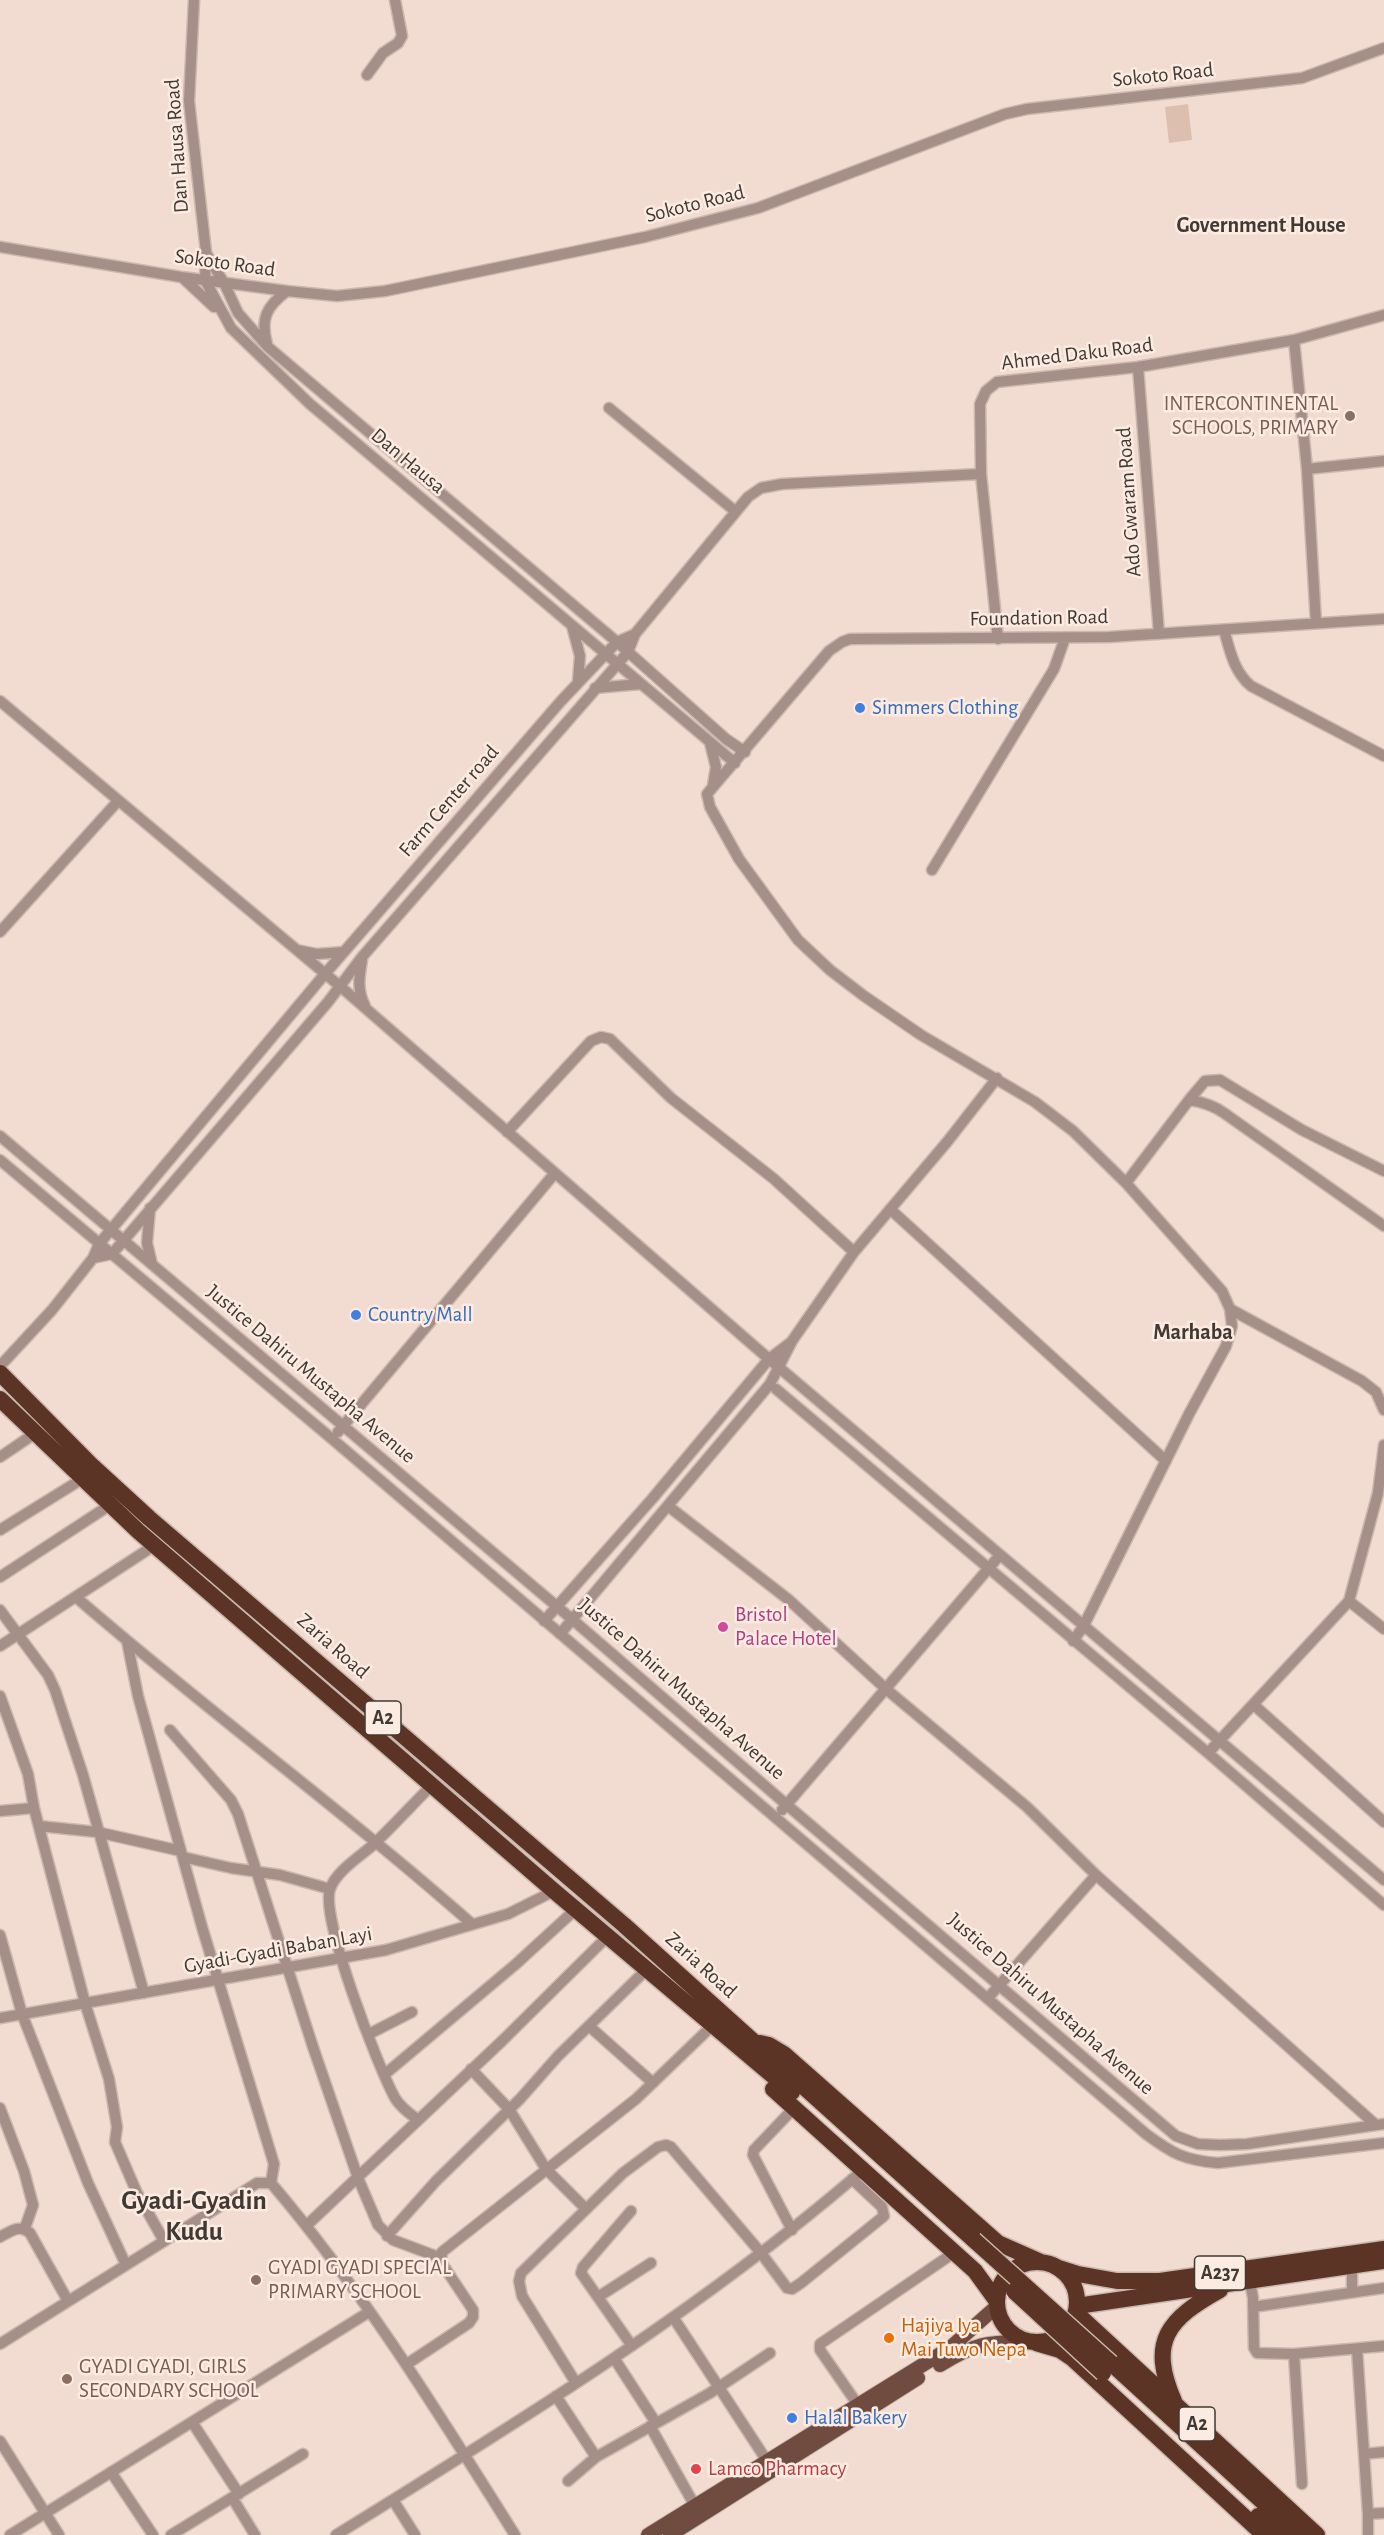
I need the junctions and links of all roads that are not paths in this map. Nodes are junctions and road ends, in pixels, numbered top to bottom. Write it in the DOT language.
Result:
graph roads {
  1 [pos="194,0"];
  2 [pos="395,0"];
  3 [pos="1384,48"];
  4 [pos="367,75"];
  5 [pos="0,247"];
  6 [pos="206,252"];
  7 [pos="181,277"];
  8 [pos="205,280"];
  9 [pos="224,283"];
  10 [pos="287,291"];
  11 [pos="1384,315"];
  12 [pos="225,318"];
  13 [pos="1294,340"];
  14 [pos="267,347"];
  15 [pos="1138,367"];
  16 [pos="609,408"];
  17 [pos="1384,462"];
  18 [pos="1307,469"];
  19 [pos="981,474"];
  20 [pos="735,511"];
  21 [pos="1384,620"];
  22 [pos="1316,623"];
  23 [pos="572,626"];
  24 [pos="1224,630"];
  25 [pos="635,634"];
  26 [pos="1159,634"];
  27 [pos="1065,638"];
  28 [pos="998,639"];
  29 [pos="617,642"];
  30 [pos="628,652"];
  31 [pos="605,654"];
  32 [pos="617,664"];
  33 [pos="578,682"];
  34 [pos="641,684"];
  35 [pos="596,688"];
  36 [pos="0,701"];
  37 [pos="710,743"];
  38 [pos="745,752"];
  39 [pos="1384,756"];
  40 [pos="735,763"];
  41 [pos="713,785"];
  42 [pos="118,801"];
  43 [pos="932,870"];
  44 [pos="0,932"];
  45 [pos="292,949"];
  46 [pos="344,952"];
  47 [pos="362,957"];
  48 [pos="324,975"];
  49 [pos="340,987"];
  50 [pos="369,1014"];
  51 [pos="997,1078"];
  52 [pos="1189,1100"];
  53 [pos="507,1132"];
  54 [pos="0,1136"];
  55 [pos="0,1160"];
  56 [pos="1384,1171"];
  57 [pos="555,1173"];
  58 [pos="1126,1182"];
  59 [pos="150,1208"];
  60 [pos="890,1209"];
  61 [pos="1384,1226"];
  62 [pos="111,1231"];
  63 [pos="123,1240"];
  64 [pos="99,1244"];
  65 [pos="854,1252"];
  66 [pos="112,1254"];
  67 [pos="93,1258"];
  68 [pos="152,1264"];
  69 [pos="1230,1308"];
  70 [pos="792,1341"];
  71 [pos="769,1359"];
  72 [pos="0,1366"];
  73 [pos="780,1368"];
  74 [pos="0,1373"];
  75 [pos="776,1389"];
  76 [pos="0,1400"];
  77 [pos="1384,1410"];
  78 [pos="343,1427"];
  79 [pos="34,1434"];
  80 [pos="332,1438"];
  81 [pos="1384,1445"];
  82 [pos="0,1457"];
  83 [pos="1166,1461"];
  84 [pos="82,1479"];
  85 [pos="110,1505"];
  86 [pos="668,1506"];
  87 [pos="0,1530"];
  88 [pos="155,1545"];
  89 [pos="1000,1555"];
  90 [pos="988,1568"];
  91 [pos="0,1577"];
  92 [pos="77,1598"];
  93 [pos="1349,1601"];
  94 [pos="557,1607"];
  95 [pos="0,1610"];
  96 [pos="573,1620"];
  97 [pos="544,1621"];
  98 [pos="1083,1627"];
  99 [pos="1384,1629"];
  100 [pos="19,1633"];
  101 [pos="560,1634"];
  102 [pos="127,1641"];
  103 [pos="1073,1641"];
  104 [pos="0,1646"];
  105 [pos="886,1689"];
  106 [pos="0,1696"];
  107 [pos="1254,1705"];
  108 [pos="170,1730"];
  109 [pos="1221,1741"];
  110 [pos="1208,1753"];
  111 [pos="432,1785"];
  112 [pos="786,1805"];
  113 [pos="34,1808"];
  114 [pos="0,1811"];
  115 [pos="776,1817"];
  116 [pos="1384,1822"];
  117 [pos="39,1826"];
  118 [pos="97,1832"];
  119 [pos="376,1843"];
  120 [pos="182,1854"];
  121 [pos="257,1872"];
  122 [pos="1096,1875"];
  123 [pos="1384,1880"];
  124 [pos="330,1889"];
  125 [pos="554,1891"];
  126 [pos="1384,1905"];
  127 [pos="576,1909"];
  128 [pos="472,1924"];
  129 [pos="0,1935"];
  130 [pos="608,1936"];
  131 [pos="342,1958"];
  132 [pos="286,1968"];
  133 [pos="647,1969"];
  134 [pos="218,1981"];
  135 [pos="1000,1985"];
  136 [pos="144,1993"];
  137 [pos="988,1998"];
  138 [pos="85,2003"];
  139 [pos="412,2012"];
  140 [pos="22,2014"];
  141 [pos="0,2018"];
  142 [pos="713,2025"];
  143 [pos="589,2026"];
  144 [pos="369,2034"];
  145 [pos="747,2046"];
  146 [pos="471,2069"];
  147 [pos="384,2074"];
  148 [pos="653,2083"];
  149 [pos="0,2108"];
  150 [pos="794,2108"];
  151 [pos="509,2109"];
  152 [pos="418,2120"];
  153 [pos="1380,2125"];
  154 [pos="1384,2143"];
  155 [pos="1198,2144"];
  156 [pos="1193,2161"];
  157 [pos="546,2169"];
  158 [pos="858,2174"];
  159 [pos="358,2178"];
  160 [pos="271,2183"];
  161 [pos="585,2208"];
  162 [pos="631,2211"];
  163 [pos="306,2226"];
  164 [pos="25,2228"];
  165 [pos="792,2230"];
  166 [pos="387,2235"];
  167 [pos="0,2237"];
  168 [pos="164,2241"];
  169 [pos="965,2247"];
  170 [pos="1384,2249"];
  171 [pos="761,2253"];
  172 [pos="441,2258"];
  173 [pos="1384,2261"];
  174 [pos="651,2263"];
  175 [pos="126,2265"];
  176 [pos="1048,2265"];
  177 [pos="1352,2266"];
  178 [pos="1250,2281"];
  179 [pos="1228,2285"];
  180 [pos="1384,2288"];
  181 [pos="1352,2292"];
  182 [pos="598,2297"];
  183 [pos="68,2301"];
  184 [pos="996,2304"];
  185 [pos="1253,2307"];
  186 [pos="1077,2309"];
  187 [pos="369,2312"];
  188 [pos="673,2317"];
  189 [pos="1032,2342"];
  190 [pos="0,2344"];
  191 [pos="632,2346"];
  192 [pos="1384,2346"];
  193 [pos="1356,2349"];
  194 [pos="951,2352"];
  195 [pos="770,2353"];
  196 [pos="1294,2354"];
  197 [pos="614,2358"];
  198 [pos="407,2364"];
  199 [pos="1107,2368"];
  200 [pos="576,2383"];
  201 [pos="718,2387"];
  202 [pos="556,2396"];
  203 [pos="1175,2404"];
  204 [pos="858,2405"];
  205 [pos="192,2422"];
  206 [pos="653,2424"];
  207 [pos="0,2442"];
  208 [pos="1384,2452"];
  209 [pos="303,2454"];
  210 [pos="1364,2454"];
  211 [pos="465,2455"];
  212 [pos="596,2457"];
  213 [pos="767,2461"];
  214 [pos="111,2472"];
  215 [pos="568,2481"];
  216 [pos="1302,2484"];
  217 [pos="739,2485"];
  218 [pos="236,2496"];
  219 [pos="393,2500"];
  220 [pos="695,2506"];
  221 [pos="45,2513"];
  222 [pos="1384,2513"];
  223 [pos="1368,2514"];
  224 [pos="10,2535"];
  225 [pos="59,2535"];
  226 [pos="153,2535"];
  227 [pos="171,2535"];
  228 [pos="255,2535"];
  229 [pos="336,2535"];
  230 [pos="415,2535"];
  231 [pos="515,2535"];
  232 [pos="648,2535"];
  233 [pos="670,2535"];
  234 [pos="1264,2535"];
  235 [pos="1279,2535"];
  236 [pos="1299,2535"];
  237 [pos="1317,2535"];
  238 [pos="1368,2535"];
  1 -- 6 [label="street, Dan Hausa Road"];
  2 -- 4 [label="street"];
  3 -- 10 [label="street, Sokoto Road"];
  5 -- 7 [label="street, Sokoto Road"];
  6 -- 8 [label="street, Dan Hausa Road"];
  6 -- 9 [label="street, Dan Hausa"];
  7 -- 8 [label="street, Sokoto Road"];
  7 -- 12 [label="street"];
  8 -- 9 [label="street, Sokoto Road"];
  8 -- 12 [label="street, Dan Hausa"];
  9 -- 10 [label="street, Sokoto Road"];
  9 -- 14 [label="street, Dan Hausa"];
  10 -- 14 [label="street"];
  11 -- 13 [label="street, Ahmed Daku Road"];
  12 -- 23 [label="street, Dan Hausa"];
  13 -- 15 [label="street, Ahmed Daku Road"];
  13 -- 18 [label="street"];
  14 -- 29 [label="street, Dan Hausa"];
  15 -- 19 [label="street, Ahmed Daku Road"];
  15 -- 26 [label="street, Ado Gwaram Road"];
  16 -- 20 [label="street"];
  17 -- 18 [label="street"];
  18 -- 22 [label="street"];
  19 -- 20 [label="street"];
  19 -- 28 [label="street, Ahmed Daku Road"];
  20 -- 25 [label="street"];
  21 -- 22 [label="street, Foundation Road"];
  22 -- 24 [label="street, Foundation Road"];
  23 -- 31 [label="street, Dan Hausa"];
  23 -- 33 [label="street"];
  24 -- 26 [label="street, Foundation Road"];
  24 -- 39 [label="street"];
  25 -- 29 [label="street"];
  25 -- 30 [label="street"];
  26 -- 27 [label="street, Foundation Road"];
  27 -- 28 [label="street, Foundation Road"];
  27 -- 43 [label="street"];
  28 -- 38 [label="street, Foundation Road"];
  29 -- 30 [label="street, Dan Hausa"];
  29 -- 31 [label="street, Farm Center road"];
  30 -- 32 [label="street"];
  30 -- 38 [label="street, Dan Hausa"];
  31 -- 32 [label="street, Dan Hausa"];
  31 -- 33 [label="street, Farm Center road"];
  32 -- 34 [label="street, Dan Hausa"];
  32 -- 35 [label="street"];
  33 -- 46 [label="street, Farm Center road"];
  34 -- 35 [label="street"];
  34 -- 37 [label="street, Dan Hausa"];
  35 -- 47 [label="street"];
  36 -- 42 [label="street"];
  37 -- 40 [label="street, Dan Hausa"];
  37 -- 41 [label="street"];
  38 -- 40 [label="street, Foundation Road"];
  40 -- 41 [label="street, Foundation Road"];
  41 -- 51 [label="street"];
  42 -- 44 [label="street"];
  42 -- 45 [label="street"];
  45 -- 46 [label="street"];
  45 -- 48 [label="street"];
  46 -- 48 [label="street, Farm Center road"];
  47 -- 49 [label="street"];
  47 -- 50 [label="street"];
  48 -- 49 [label="street"];
  48 -- 62 [label="street, Farm Center road"];
  49 -- 50 [label="street"];
  49 -- 59 [label="street"];
  50 -- 53 [label="street"];
  51 -- 58 [label="street"];
  51 -- 60 [label="street"];
  52 -- 56 [label="street"];
  52 -- 58 [label="street"];
  52 -- 61 [label="street"];
  53 -- 57 [label="street"];
  53 -- 65 [label="street"];
  54 -- 62 [label="street, Justice Dahiru Mustapha Avenue"];
  55 -- 64 [label="street"];
  57 -- 71 [label="street"];
  57 -- 78 [label="street"];
  58 -- 69 [label="street"];
  59 -- 63 [label="street"];
  59 -- 68 [label="street"];
  60 -- 65 [label="street"];
  60 -- 83 [label="street"];
  62 -- 63 [label="street, Justice Dahiru Mustapha Avenue"];
  62 -- 64 [label="street, Farm Center road"];
  63 -- 66 [label="street"];
  63 -- 68 [label="street, Justice Dahiru Mustapha Avenue"];
  64 -- 66 [label="street"];
  64 -- 67 [label="street, Farm Center road"];
  65 -- 70 [label="street"];
  66 -- 67 [label="street"];
  66 -- 80 [label="street"];
  67 -- 72 [label="street, Farm Center road"];
  68 -- 78 [label="street, Justice Dahiru Mustapha Avenue"];
  69 -- 77 [label="street"];
  69 -- 83 [label="street"];
  70 -- 71 [label="street"];
  70 -- 73 [label="street"];
  71 -- 73 [label="street"];
  71 -- 94 [label="street"];
  73 -- 86 [label="street"];
  73 -- 89 [label="street"];
  74 -- 145 [label="highway, Zaria Road / A2"];
  75 -- 90 [label="street"];
  76 -- 79 [label="highway, Zaria Road / A2"];
  78 -- 80 [label="street"];
  78 -- 94 [label="street, Justice Dahiru Mustapha Avenue"];
  79 -- 82 [label="street"];
  79 -- 84 [label="highway, Zaria Road / A2"];
  80 -- 97 [label="street"];
  81 -- 93 [label="street"];
  83 -- 98 [label="street"];
  84 -- 85 [label="highway, Zaria Road / A2"];
  84 -- 87 [label="street"];
  85 -- 88 [label="highway, Zaria Road / A2"];
  85 -- 91 [label="street"];
  86 -- 96 [label="street"];
  86 -- 105 [label="street"];
  88 -- 92 [label="street"];
  88 -- 111 [label="highway, Zaria Road / A2"];
  89 -- 90 [label="street"];
  89 -- 98 [label="street"];
  90 -- 103 [label="street"];
  90 -- 105 [label="street"];
  92 -- 100 [label="street"];
  92 -- 102 [label="street"];
  93 -- 99 [label="street"];
  93 -- 107 [label="street"];
  94 -- 96 [label="street, Justice Dahiru Mustapha Avenue"];
  94 -- 97 [label="street"];
  95 -- 100 [label="street"];
  96 -- 101 [label="street"];
  96 -- 112 [label="street, Justice Dahiru Mustapha Avenue"];
  97 -- 101 [label="street"];
  98 -- 103 [label="street"];
  98 -- 109 [label="street"];
  100 -- 104 [label="street"];
  100 -- 118 [label="street"];
  101 -- 115 [label="street"];
  102 -- 119 [label="street"];
  102 -- 120 [label="street"];
  103 -- 110 [label="street"];
  105 -- 112 [label="street"];
  105 -- 122 [label="street"];
  106 -- 113 [label="street"];
  107 -- 109 [label="street"];
  107 -- 116 [label="street"];
  108 -- 121 [label="street"];
  109 -- 110 [label="street"];
  109 -- 123 [label="street"];
  110 -- 126 [label="street"];
  111 -- 119 [label="street"];
  111 -- 125 [label="highway, Zaria Road / A2"];
  112 -- 115 [label="street"];
  112 -- 135 [label="street, Justice Dahiru Mustapha Avenue"];
  113 -- 114 [label="street"];
  113 -- 117 [label="street"];
  115 -- 137 [label="street"];
  117 -- 118 [label="street"];
  117 -- 138 [label="street"];
  118 -- 120 [label="street"];
  118 -- 136 [label="street"];
  119 -- 124 [label="street"];
  119 -- 128 [label="street"];
  120 -- 121 [label="street"];
  120 -- 134 [label="street"];
  121 -- 124 [label="street"];
  121 -- 132 [label="street"];
  122 -- 135 [label="street"];
  122 -- 153 [label="street"];
  124 -- 131 [label="street"];
  125 -- 127 [label="highway, Zaria Road / A2"];
  125 -- 128 [label="street, Gyadi-Gyadi Baban Layi"];
  127 -- 130 [label="highway, Zaria Road / A2"];
  127 -- 147 [label="street"];
  128 -- 131 [label="street, Gyadi-Gyadi Baban Layi"];
  129 -- 140 [label="street"];
  130 -- 133 [label="highway, Zaria Road / A2"];
  130 -- 146 [label="street"];
  131 -- 132 [label="street, Gyadi-Gyadi Baban Layi"];
  131 -- 144 [label="street"];
  132 -- 134 [label="street, Gyadi-Gyadi Baban Layi"];
  132 -- 159 [label="street"];
  133 -- 142 [label="highway, Zaria Road / A2"];
  133 -- 143 [label="street"];
  134 -- 136 [label="street, Gyadi-Gyadi Baban Layi"];
  134 -- 160 [label="street"];
  135 -- 137 [label="street"];
  135 -- 155 [label="street, Justice Dahiru Mustapha Avenue"];
  136 -- 138 [label="street, Gyadi-Gyadi Baban Layi"];
  137 -- 156 [label="street"];
  138 -- 140 [label="street, Gyadi-Gyadi Baban Layi"];
  138 -- 168 [label="street"];
  139 -- 144 [label="street"];
  140 -- 141 [label="street, Gyadi-Gyadi Baban Layi"];
  140 -- 175 [label="street"];
  142 -- 145 [label="highway, Zaria Road / A2"];
  142 -- 148 [label="street"];
  143 -- 148 [label="street"];
  143 -- 151 [label="street"];
  144 -- 147 [label="street"];
  145 -- 150 [label="highway, Zaria Road / A2"];
  145 -- 169 [label="highway, Zaria Road / A2"];
  145 -- 176 [label="highway, Zaria Road / A2"];
  146 -- 151 [label="street"];
  146 -- 152 [label="street"];
  147 -- 152 [label="street"];
  148 -- 157 [label="street"];
  149 -- 164 [label="street"];
  150 -- 158 [label="highway, Zaria Road / A2"];
  150 -- 165 [label="street"];
  151 -- 157 [label="street"];
  151 -- 166 [label="street"];
  152 -- 159 [label="street"];
  153 -- 155 [label="street, Justice Dahiru Mustapha Avenue"];
  154 -- 156 [label="street"];
  155 -- 156 [label="street"];
  157 -- 161 [label="street"];
  157 -- 172 [label="street"];
  158 -- 165 [label="street"];
  158 -- 169 [label="highway, Zaria Road / A2"];
  158 -- 171 [label="street"];
  159 -- 163 [label="street"];
  159 -- 166 [label="street"];
  160 -- 163 [label="street"];
  160 -- 168 [label="street"];
  161 -- 171 [label="street"];
  161 -- 200 [label="street"];
  162 -- 182 [label="street"];
  163 -- 187 [label="street"];
  164 -- 167 [label="street"];
  164 -- 183 [label="street"];
  165 -- 171 [label="street"];
  166 -- 172 [label="street"];
  168 -- 175 [label="street"];
  169 -- 184 [label="highway, Zaria Road / A2"];
  169 -- 199 [label="highway, A2, bridge"];
  169 -- 204 [label="street"];
  170 -- 176 [label="highway, A237"];
  171 -- 188 [label="street"];
  172 -- 198 [label="street"];
  173 -- 177 [label="highway, A237"];
  174 -- 182 [label="street"];
  175 -- 183 [label="street"];
  176 -- 184 [label="highway"];
  176 -- 186 [label="highway"];
  177 -- 178 [label="highway, A237"];
  177 -- 181 [label="street"];
  178 -- 179 [label="highway, A237"];
  178 -- 185 [label="street"];
  179 -- 186 [label="highway, A237"];
  179 -- 203 [label="highway"];
  180 -- 181 [label="street"];
  181 -- 185 [label="street"];
  182 -- 191 [label="street"];
  183 -- 190 [label="street"];
  184 -- 189 [label="highway"];
  184 -- 194 [label="main road"];
  185 -- 196 [label="street"];
  186 -- 189 [label="highway"];
  186 -- 203 [label="highway, A2"];
  187 -- 198 [label="street"];
  187 -- 205 [label="street"];
  188 -- 191 [label="street"];
  188 -- 201 [label="street"];
  189 -- 194 [label="main road"];
  189 -- 234 [label="highway, A2"];
  191 -- 197 [label="street"];
  192 -- 193 [label="street"];
  193 -- 196 [label="street"];
  193 -- 210 [label="street"];
  194 -- 204 [label="main road"];
  194 -- 217 [label="main road"];
  195 -- 201 [label="street"];
  196 -- 216 [label="street"];
  197 -- 200 [label="street"];
  197 -- 206 [label="street"];
  198 -- 211 [label="street"];
  199 -- 235 [label="highway, A2"];
  199 -- 236 [label="highway, A2"];
  200 -- 202 [label="street"];
  201 -- 206 [label="street"];
  201 -- 213 [label="street"];
  202 -- 211 [label="street"];
  202 -- 212 [label="street"];
  203 -- 237 [label="highway, A2"];
  204 -- 213 [label="main road"];
  205 -- 214 [label="street"];
  205 -- 218 [label="street"];
  206 -- 212 [label="street"];
  206 -- 220 [label="street"];
  207 -- 221 [label="street"];
  208 -- 210 [label="street"];
  209 -- 218 [label="street"];
  210 -- 223 [label="street"];
  211 -- 219 [label="street"];
  211 -- 231 [label="street"];
  212 -- 215 [label="street"];
  213 -- 217 [label="main road"];
  214 -- 221 [label="street"];
  214 -- 226 [label="street"];
  217 -- 220 [label="main road"];
  217 -- 233 [label="main road"];
  218 -- 227 [label="street"];
  218 -- 228 [label="street"];
  219 -- 229 [label="street"];
  219 -- 230 [label="street"];
  220 -- 232 [label="main road"];
  221 -- 224 [label="street"];
  221 -- 225 [label="street"];
  222 -- 223 [label="street"];
  223 -- 238 [label="street"];
}
